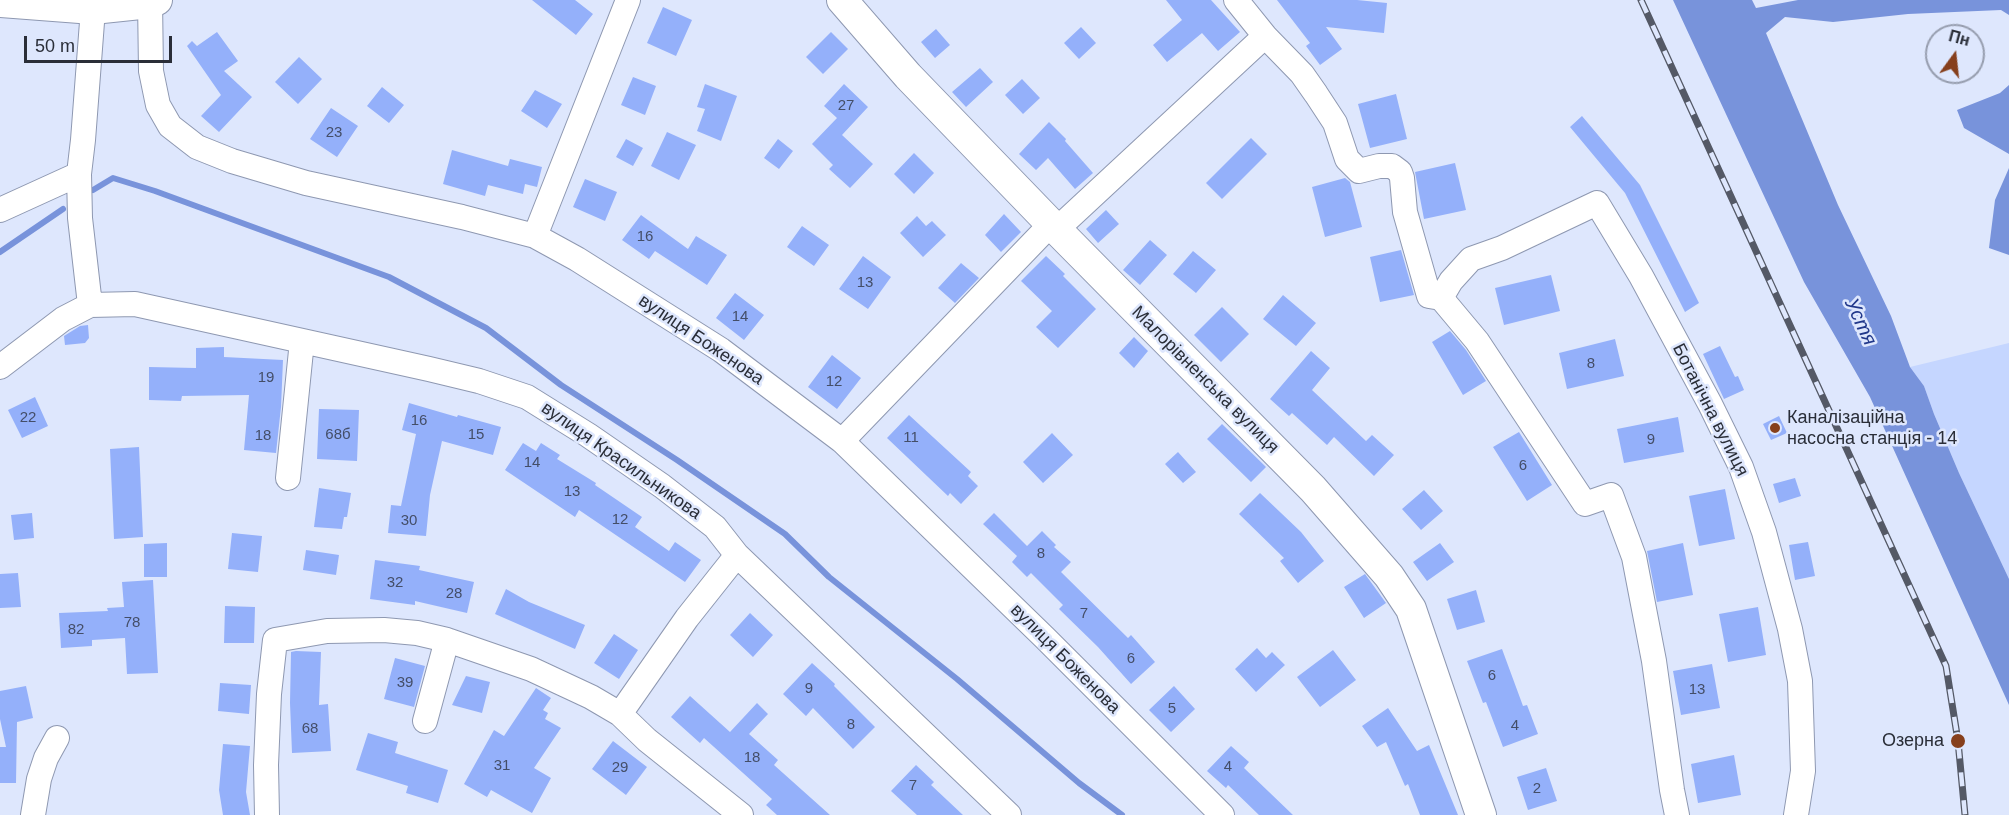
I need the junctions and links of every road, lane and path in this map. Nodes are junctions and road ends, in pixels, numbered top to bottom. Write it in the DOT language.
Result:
graph roads {
  1 [pos="628,0"];
  2 [pos="842,0"];
  3 [pos="1236,0"];
  4 [pos="152,1"];
  5 [pos="0,2"];
  6 [pos="93,9"];
  7 [pos="1265,36"];
  8 [pos="79,174"];
  9 [pos="0,210"];
  10 [pos="1053,227"];
  11 [pos="535,236"];
  12 [pos="1441,298"];
  13 [pos="90,305"];
  14 [pos="302,341"];
  15 [pos="0,367"];
  16 [pos="842,441"];
  17 [pos="288,478"];
  18 [pos="737,555"];
  19 [pos="447,640"];
  20 [pos="620,714"];
  21 [pos="425,722"];
  22 [pos="57,738"];
  23 [pos="33,815"];
  24 [pos="267,815"];
  25 [pos="741,815"];
  26 [pos="1009,815"];
  27 [pos="1222,815"];
  28 [pos="1481,815"];
  29 [pos="1677,815"];
  30 [pos="1796,815"];
  1 -- 11 [label="street"];
  2 -- 10 [label="street, Малорівненська вулиця"];
  3 -- 7 [label="street"];
  4 -- 6 [label="street"];
  4 -- 11 [label="street, вулиця Боженова"];
  5 -- 6 [label="street"];
  6 -- 8 [label="street"];
  7 -- 10 [label="street"];
  7 -- 12 [label="street"];
  8 -- 9 [label="street"];
  8 -- 13 [label="street"];
  10 -- 16 [label="street"];
  10 -- 28 [label="street, Малорівненська вулиця"];
  11 -- 16 [label="street, вулиця Боженова"];
  12 -- 29 [label="street"];
  12 -- 30 [label="street, Ботанічна вулиця"];
  13 -- 14 [label="street, вулиця Красильникова"];
  13 -- 15 [label="street, вулиця Красильникова"];
  14 -- 17 [label="street"];
  14 -- 18 [label="street, вулиця Красильникова"];
  16 -- 27 [label="street, вулиця Боженова"];
  18 -- 20 [label="street"];
  18 -- 26 [label="street, вулиця Красильникова"];
  19 -- 20 [label="street"];
  19 -- 21 [label="street"];
  19 -- 24 [label="street"];
  20 -- 25 [label="street"];
  22 -- 23 [label="street"];
}
